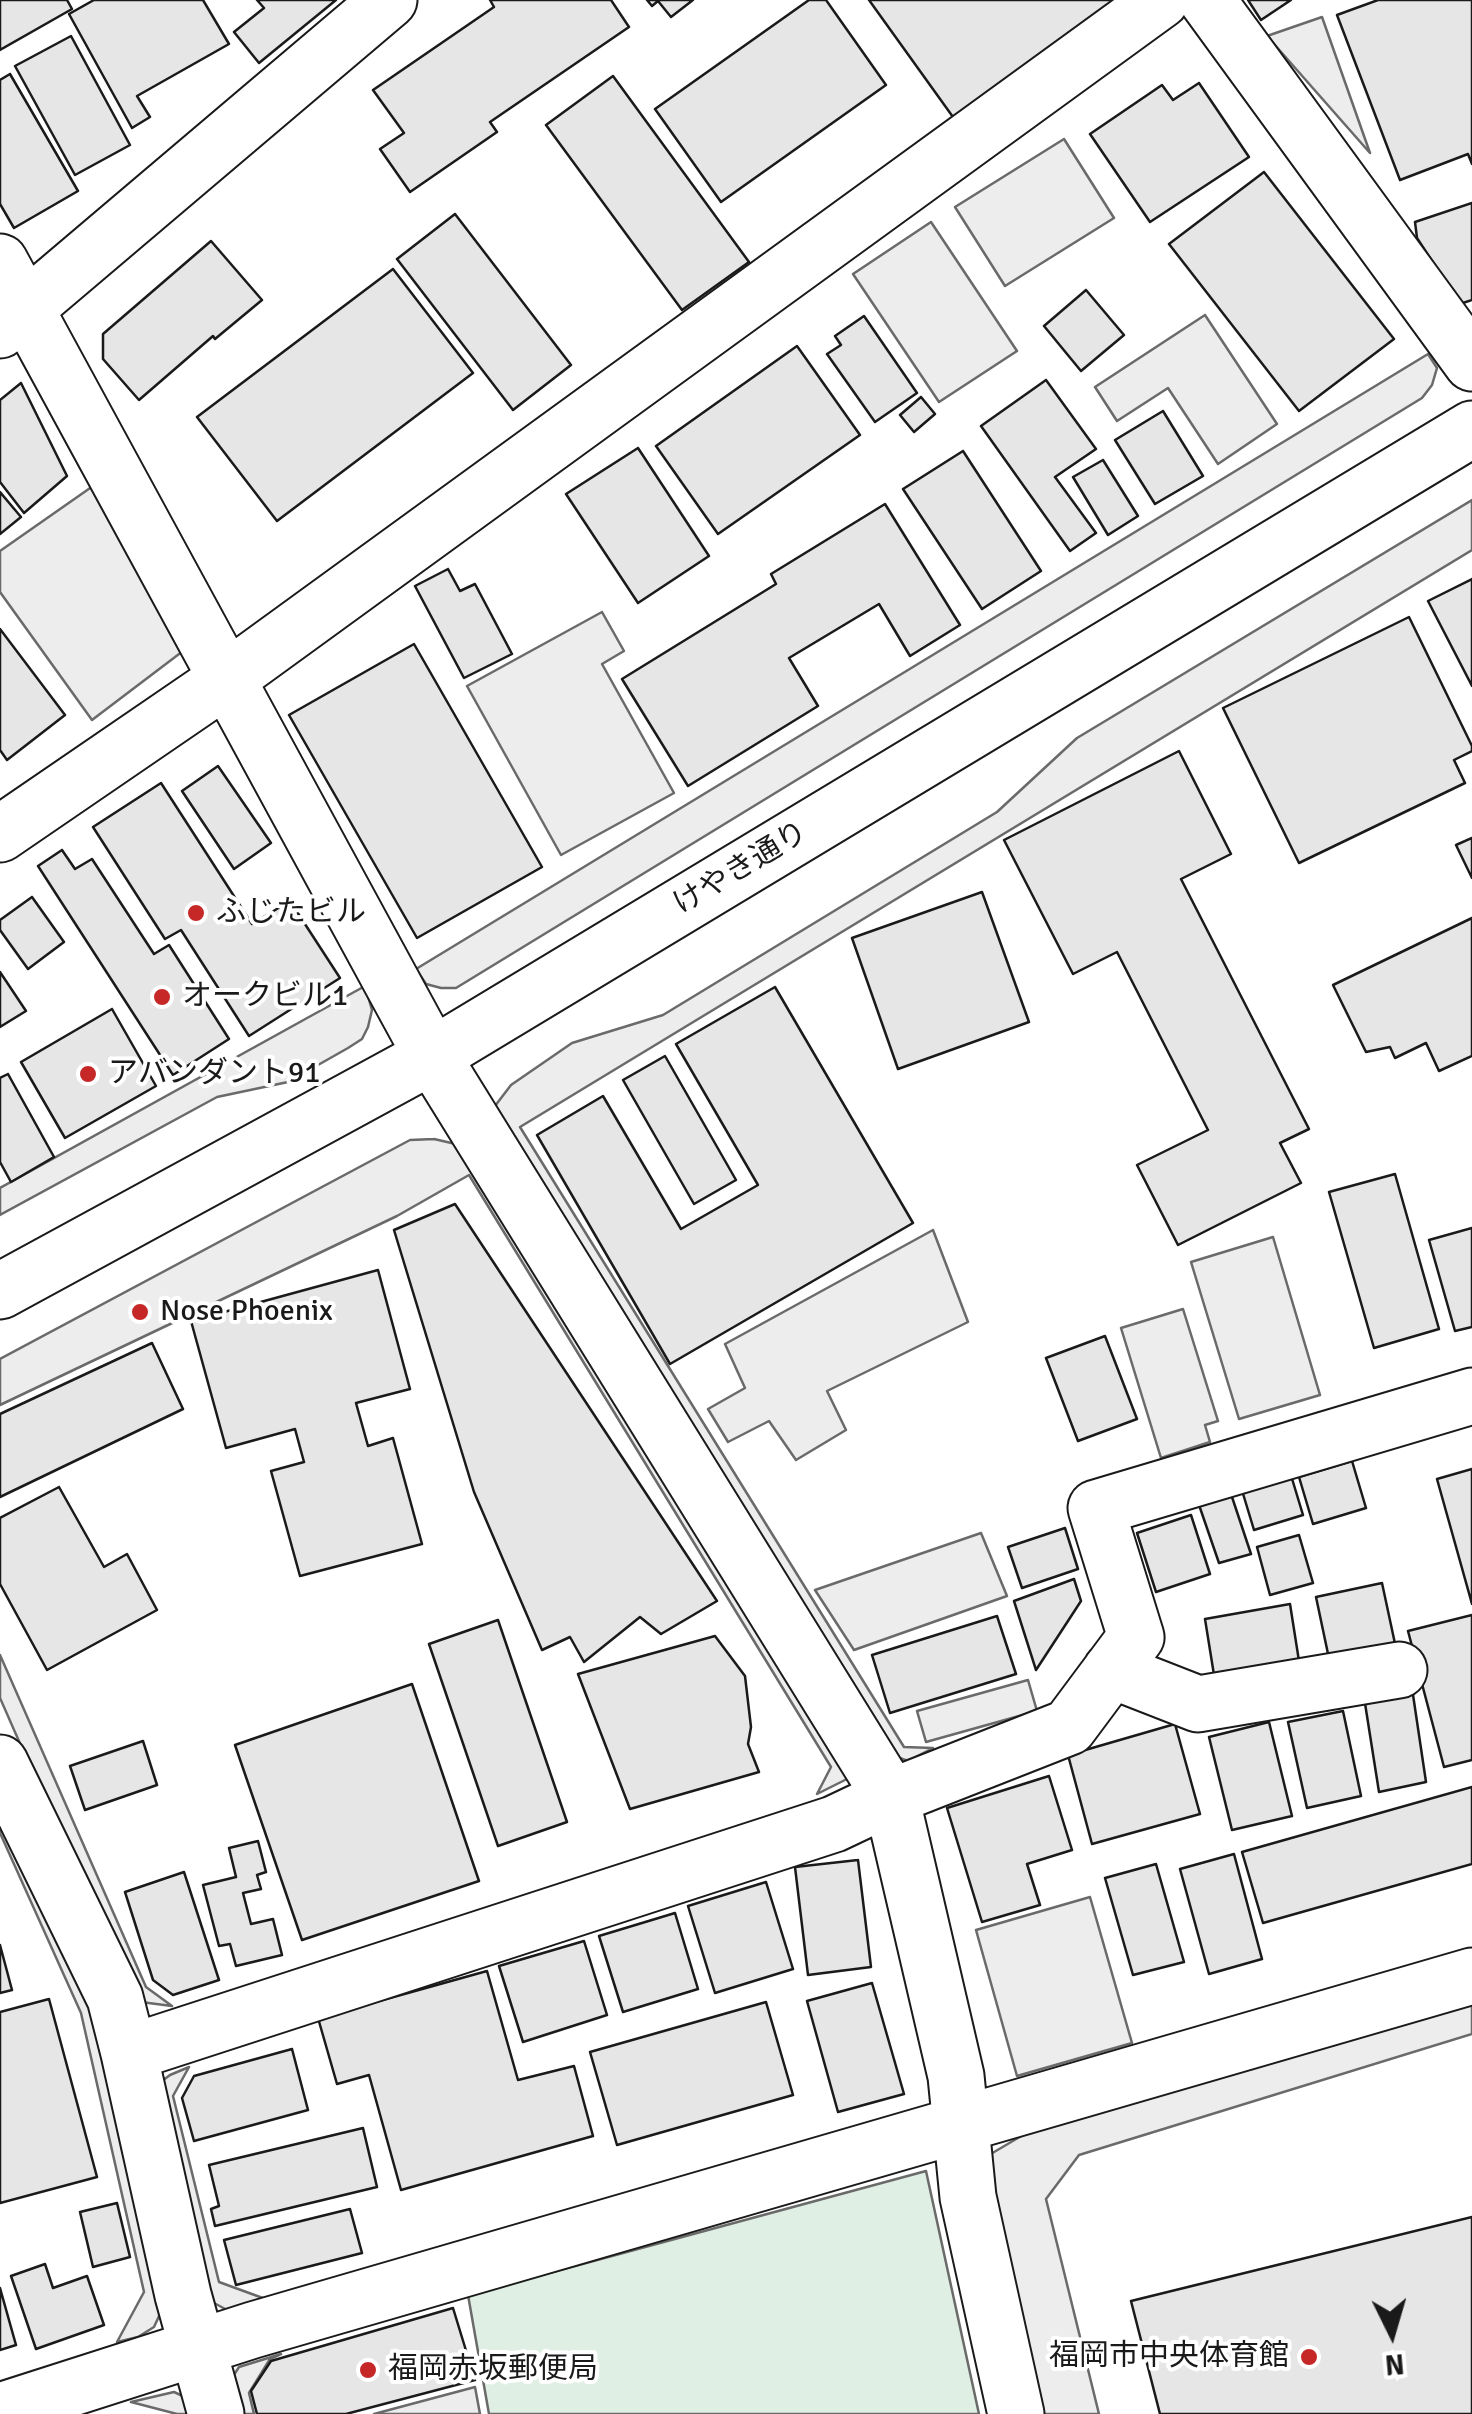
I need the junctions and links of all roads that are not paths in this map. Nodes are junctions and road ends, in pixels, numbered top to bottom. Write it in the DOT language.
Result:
graph roads {
  1 [pos="389,0"];
  2 [pos="1160,0"];
  3 [pos="1207,0"];
  4 [pos="0,262"];
  5 [pos="13,320"];
  6 [pos="1472,363"];
  7 [pos="1472,429"];
  8 [pos="228,678"];
  9 [pos="0,834"];
  10 [pos="432,1056"];
  11 [pos="0,1291"];
  12 [pos="1472,1396"];
  13 [pos="1111,1670"];
  14 [pos="1399,1670"];
  15 [pos="0,1763"];
  16 [pos="891,1797"];
  17 [pos="1472,1976"];
  18 [pos="130,2053"];
  19 [pos="960,2125"];
  20 [pos="198,2347"];
  21 [pos="0,2410"];
  22 [pos="216,2414"];
  23 [pos="1016,2414"];
  1 -- 5 [label="main road"];
  2 -- 8 [label="main road"];
  3 -- 6 [label="main road"];
  4 -- 5 [label="main road"];
  5 -- 8 [label="main road"];
  7 -- 10 [label="main road, けやき通り"];
  8 -- 9 [label="main road"];
  8 -- 10 [label="main road"];
  10 -- 11 [label="main road, けやき通り"];
  10 -- 16 [label="main road"];
  12 -- 13 [label="main road"];
  13 -- 14 [label="main road"];
  13 -- 16 [label="main road"];
  15 -- 18 [label="main road"];
  16 -- 18 [label="main road"];
  16 -- 19 [label="main road"];
  17 -- 19 [label="main road"];
  18 -- 20 [label="main road"];
  19 -- 20 [label="main road"];
  19 -- 23 [label="main road"];
  20 -- 21 [label="main road"];
  20 -- 22 [label="main road"];
}
